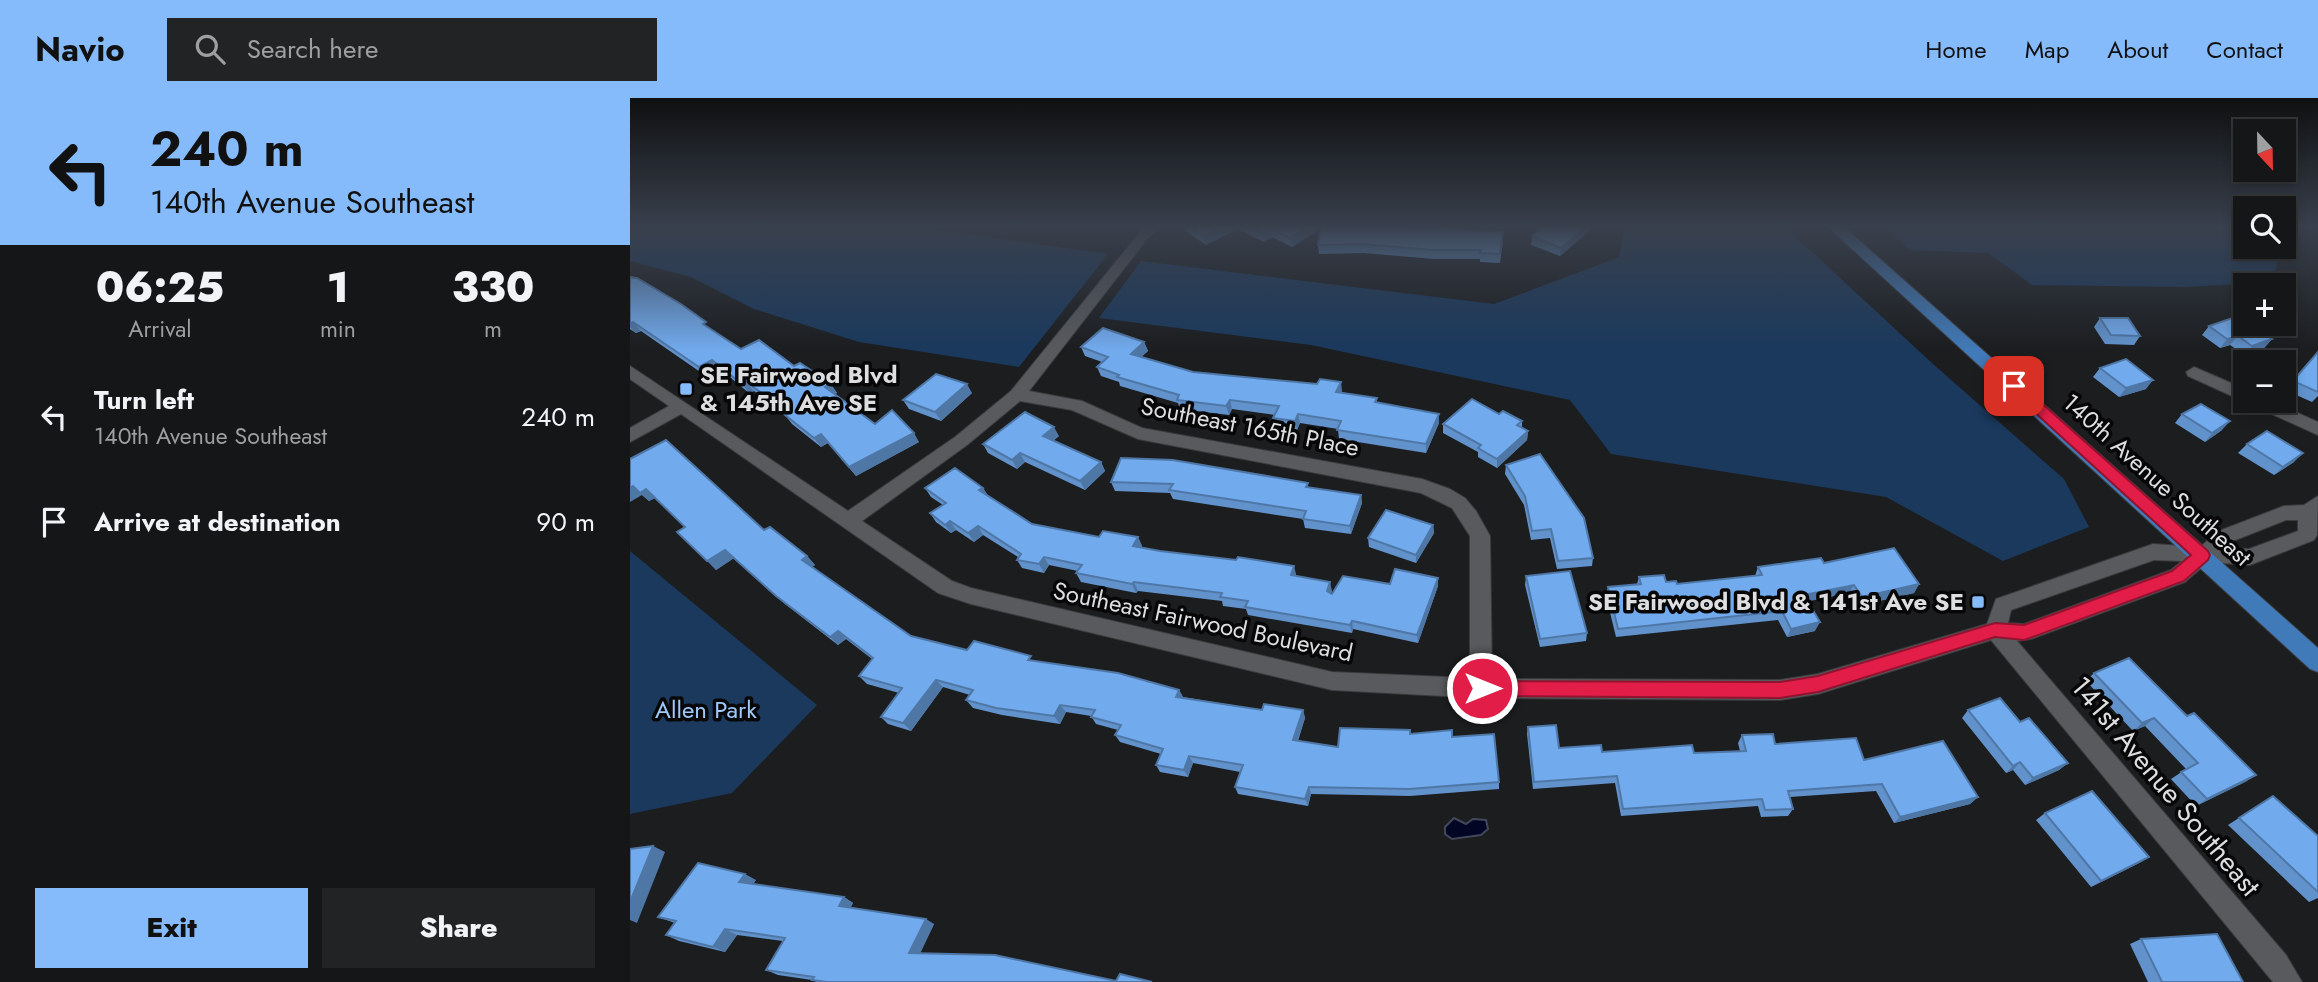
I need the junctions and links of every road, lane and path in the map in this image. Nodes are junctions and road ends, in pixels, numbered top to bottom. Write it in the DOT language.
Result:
graph roads {
  1 [pos="1117,267"];
  2 [pos="1880,267"];
  3 [pos="630,371"];
  4 [pos="2194,372"];
  5 [pos="2233,390"];
  6 [pos="1017,395"];
  7 [pos="682,406"];
  8 [pos="2283,413"];
  9 [pos="2318,429"];
  10 [pos="630,436"];
  11 [pos="2315,511"];
  12 [pos="848,521"];
  13 [pos="2202,555"];
  14 [pos="1995,630"];
  15 [pos="2318,662"];
  16 [pos="1482,688"];
  17 [pos="2289,982"];
  1 -- 6 [label="street"];
  2 -- 13 [label="main road, 140th Avenue Southeast"];
  3 -- 7 [label="street, Southeast Fairwood Boulevard"];
  4 -- 5 [label="street"];
  6 -- 12 [label="street"];
  6 -- 16 [label="street, Southeast 165th Place"];
  7 -- 10 [label="street"];
  7 -- 12 [label="street, Southeast Fairwood Boulevard"];
  8 -- 9 [label="street"];
  11 -- 13 [label="street, Southeast Fairwood Boulevard"];
  11 -- 13 [label="street, Southeast Fairwood Boulevard"];
  12 -- 16 [label="street, Southeast Fairwood Boulevard"];
  13 -- 14 [label="street, Southeast Fairwood Boulevard"];
  13 -- 14 [label="street, Southeast Fairwood Boulevard"];
  13 -- 15 [label="main road, 140th Avenue Southeast"];
  14 -- 16 [label="street, Southeast Fairwood Boulevard"];
  14 -- 17 [label="street, 141st Avenue Southeast"];
}
